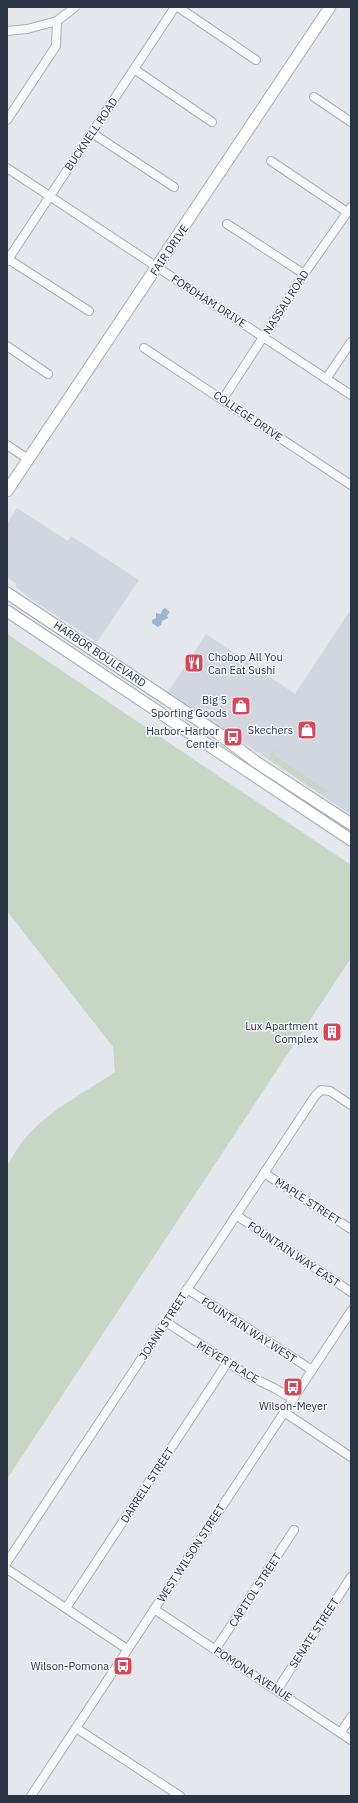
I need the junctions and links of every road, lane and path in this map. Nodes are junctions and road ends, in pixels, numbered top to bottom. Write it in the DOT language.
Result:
graph roads {
  1 [pos="74,7"];
  2 [pos="176,7"];
  3 [pos="330,7"];
  4 [pos="58,21"];
  5 [pos="7,31"];
  6 [pos="256,60"];
  7 [pos="134,69"];
  8 [pos="314,97"];
  9 [pos="7,120"];
  10 [pos="212,122"];
  11 [pos="351,122"];
  12 [pos="92,133"];
  13 [pos="271,161"];
  14 [pos="7,168"];
  15 [pos="174,187"];
  16 [pos="49,195"];
  17 [pos="349,210"];
  18 [pos="227,224"];
  19 [pos="8,260"];
  20 [pos="158,267"];
  21 [pos="304,274"];
  22 [pos="89,311"];
  23 [pos="263,336"];
  24 [pos="351,342"];
  25 [pos="7,346"];
  26 [pos="144,348"];
  27 [pos="48,374"];
  28 [pos="326,379"];
  29 [pos="351,395"];
  30 [pos="222,399"];
  31 [pos="7,445"];
  32 [pos="28,459"];
  33 [pos="351,485"];
  34 [pos="7,491"];
  35 [pos="7,593"];
  36 [pos="7,612"];
  37 [pos="351,824"];
  38 [pos="351,840"];
  39 [pos="351,1105"];
  40 [pos="264,1172"];
  41 [pos="236,1215"];
  42 [pos="351,1229"];
  43 [pos="187,1289"];
  44 [pos="351,1292"];
  45 [pos="351,1311"];
  46 [pos="166,1322"];
  47 [pos="227,1362"];
  48 [pos="312,1370"];
  49 [pos="293,1399"];
  50 [pos="284,1412"];
  51 [pos="351,1457"];
  52 [pos="294,1530"];
  53 [pos="7,1562"];
  54 [pos="7,1569"];
  55 [pos="351,1577"];
  56 [pos="66,1608"];
  57 [pos="154,1609"];
  58 [pos="127,1649"];
  59 [pos="215,1650"];
  60 [pos="120,1661"];
  61 [pos="128,1666"];
  62 [pos="277,1690"];
  63 [pos="351,1717"];
  64 [pos="76,1728"];
  65 [pos="341,1732"];
  66 [pos="351,1740"];
  67 [pos="31,1796"];
  68 [pos="180,1796"];
  1 -- 4 [label="street"];
  2 -- 6 [label="street"];
  2 -- 7 [label="street, BUCKNELL ROAD"];
  3 -- 20 [label="main road, FAIR DRIVE"];
  4 -- 5 [label="street"];
  4 -- 9 [label="street"];
  7 -- 10 [label="street"];
  7 -- 12 [label="street, BUCKNELL ROAD"];
  8 -- 11 [label="street"];
  12 -- 15 [label="street"];
  12 -- 16 [label="street, BUCKNELL ROAD"];
  13 -- 17 [label="street"];
  14 -- 16 [label="street, FORDHAM DRIVE"];
  16 -- 19 [label="street, BUCKNELL ROAD"];
  16 -- 20 [label="street, FORDHAM DRIVE"];
  17 -- 21 [label="street, NASSAU ROAD"];
  18 -- 21 [label="street"];
  19 -- 22 [label="street"];
  20 -- 23 [label="street, FORDHAM DRIVE"];
  20 -- 32 [label="main road, FAIR DRIVE"];
  21 -- 23 [label="street, NASSAU ROAD"];
  23 -- 28 [label="street, FORDHAM DRIVE"];
  23 -- 30 [label="street, NASSAU ROAD"];
  24 -- 28 [label="street"];
  25 -- 27 [label="street"];
  26 -- 30 [label="street, COLLEGE DRIVE"];
  28 -- 29 [label="street, FORDHAM DRIVE"];
  30 -- 33 [label="street, COLLEGE DRIVE"];
  31 -- 32 [label="street"];
  32 -- 34 [label="main road, FAIR DRIVE"];
  35 -- 37 [label="main road, HARBOR BOULEVARD"];
  36 -- 38 [label="main road, HARBOR BOULEVARD"];
  39 -- 40 [label="street, JOANN STREET"];
  40 -- 41 [label="street, JOANN STREET"];
  40 -- 42 [label="street, MAPLE STREET"];
  41 -- 43 [label="street, JOANN STREET"];
  41 -- 44 [label="street, FOUNTAIN WAY EAST"];
  43 -- 46 [label="street, JOANN STREET"];
  43 -- 48 [label="street, FOUNTAIN WAY WEST"];
  45 -- 48 [label="street, WEST WILSON STREET"];
  46 -- 47 [label="street, MEYER PLACE"];
  46 -- 53 [label="street, JOANN STREET"];
  47 -- 49 [label="street, MEYER PLACE"];
  47 -- 56 [label="street, DARRELL STREET"];
  48 -- 49 [label="street, WEST WILSON STREET"];
  49 -- 50 [label="street, WEST WILSON STREET"];
  50 -- 51 [label="street"];
  50 -- 57 [label="street, WEST WILSON STREET"];
  52 -- 59 [label="street, CAPITOL STREET"];
  54 -- 56 [label="street"];
  55 -- 62 [label="street, SENATE STREET"];
  56 -- 58 [label="street"];
  57 -- 58 [label="street, WEST WILSON STREET"];
  57 -- 59 [label="street, POMONA AVENUE"];
  58 -- 60 [label="street, WEST WILSON STREET"];
  59 -- 62 [label="street, POMONA AVENUE"];
  60 -- 61 [label="street"];
  60 -- 64 [label="street, WEST WILSON STREET"];
  62 -- 65 [label="street, POMONA AVENUE"];
  63 -- 65 [label="street"];
  64 -- 67 [label="street, WEST WILSON STREET"];
  64 -- 68 [label="street"];
  65 -- 66 [label="street, POMONA AVENUE"];
}
